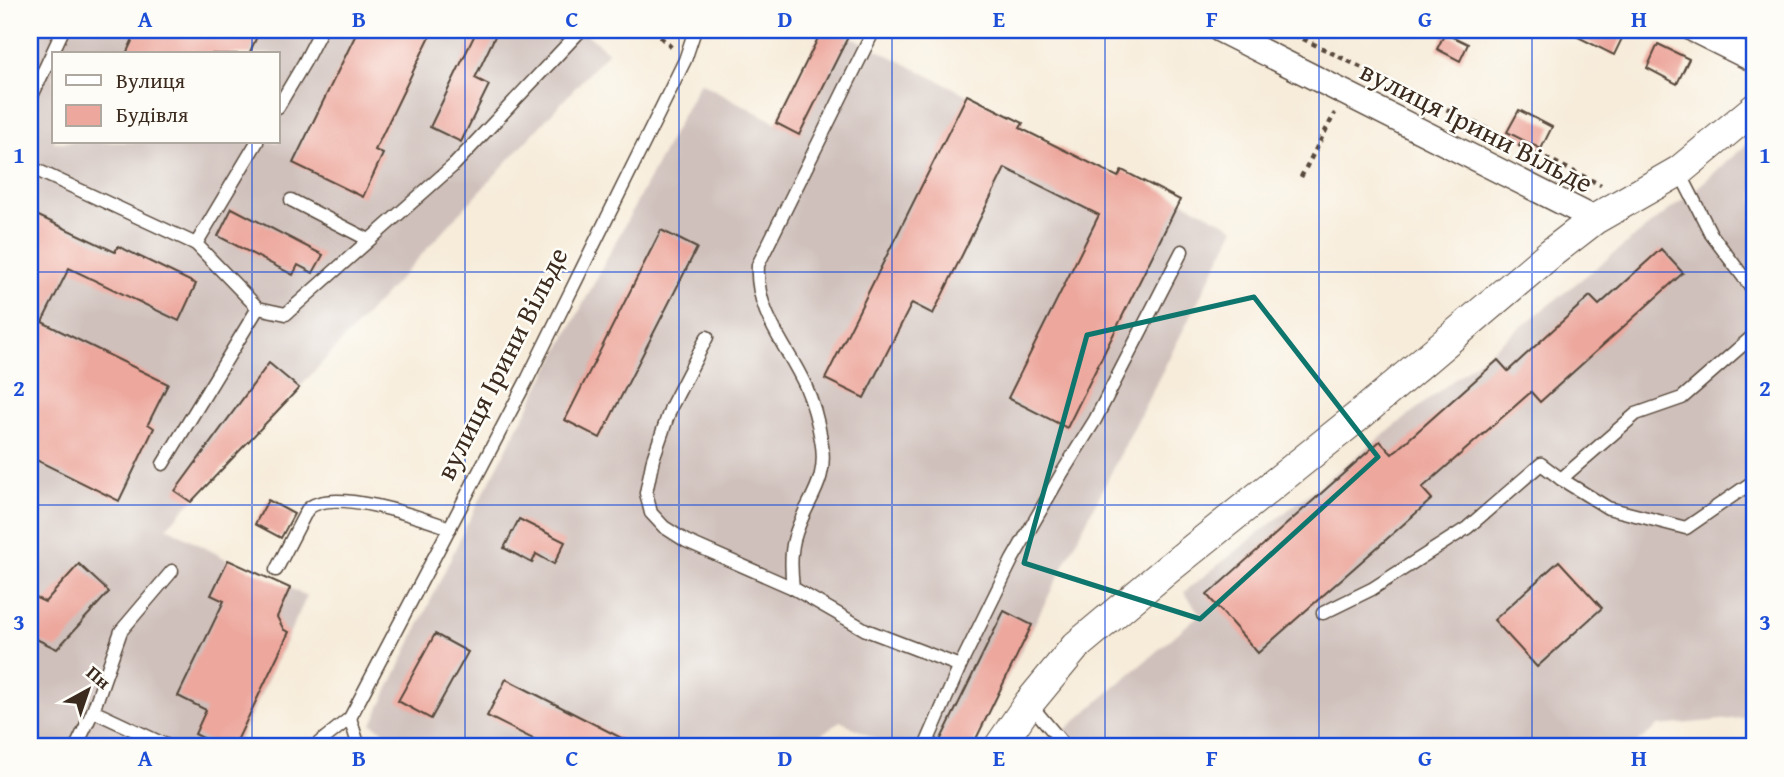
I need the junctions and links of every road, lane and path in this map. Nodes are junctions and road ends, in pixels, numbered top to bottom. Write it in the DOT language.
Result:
graph roads {
  1 [pos="63,30"];
  2 [pos="321,30"];
  3 [pos="581,30"];
  4 [pos="695,30"];
  5 [pos="874,30"];
  6 [pos="1220,30"];
  7 [pos="1285,30"];
  8 [pos="1694,30"];
  9 [pos="53,52"];
  10 [pos="52,53"];
  11 [pos="1754,60"];
  12 [pos="1346,93"];
  13 [pos="30,100"];
  14 [pos="280,104"];
  15 [pos="1754,109"];
  16 [pos="256,144"];
  17 [pos="30,167"];
  18 [pos="1679,171"];
  19 [pos="1301,177"];
  20 [pos="1629,199"];
  21 [pos="291,200"];
  22 [pos="1595,219"];
  23 [pos="369,240"];
  24 [pos="196,244"];
  25 [pos="1182,251"];
  26 [pos="1754,291"];
  27 [pos="258,308"];
  28 [pos="1754,335"];
  29 [pos="707,337"];
  30 [pos="163,464"];
  31 [pos="1561,479"];
  32 [pos="1754,481"];
  33 [pos="450,528"];
  34 [pos="276,570"];
  35 [pos="172,571"];
  36 [pos="793,588"];
  37 [pos="1324,612"];
  38 [pos="960,666"];
  39 [pos="1029,703"];
  40 [pos="93,711"];
  41 [pos="350,718"];
  42 [pos="76,747"];
  43 [pos="170,747"];
  44 [pos="314,747"];
  45 [pos="359,747"];
  46 [pos="925,747"];
  47 [pos="999,747"];
  48 [pos="1066,747"];
  1 -- 9 [label="lane"];
  2 -- 14 [label="lane"];
  3 -- 23 [label="lane"];
  4 -- 33 [label="lane, вулиця Ірини Вільде"];
  5 -- 36 [label="lane"];
  6 -- 12 [label="street, вулиця Ірини Вільде"];
  7 -- 20 [label="path"];
  8 -- 11 [label="street"];
  10 -- 13 [label="lane"];
  12 -- 19 [label="path"];
  12 -- 22 [label="street, вулиця Ірини Вільде"];
  15 -- 18 [label="street"];
  16 -- 24 [label="lane"];
  17 -- 24 [label="lane"];
  18 -- 20 [label="street"];
  18 -- 26 [label="lane"];
  20 -- 22 [label="street"];
  21 -- 23 [label="lane"];
  22 -- 39 [label="street"];
  23 -- 27 [label="lane"];
  24 -- 27 [label="lane"];
  25 -- 38 [label="lane"];
  27 -- 30 [label="lane"];
  28 -- 31 [label="lane"];
  29 -- 36 [label="lane"];
  31 -- 32 [label="lane"];
  31 -- 37 [label="lane"];
  33 -- 34 [label="lane"];
  33 -- 41 [label="lane, вулиця Ірини Вільде"];
  35 -- 40 [label="lane"];
  36 -- 38 [label="lane"];
  38 -- 46 [label="lane"];
  39 -- 47 [label="street"];
  39 -- 48 [label="lane"];
  40 -- 42 [label="lane"];
  40 -- 43 [label="lane"];
  41 -- 44 [label="lane"];
  41 -- 45 [label="lane"];
}
